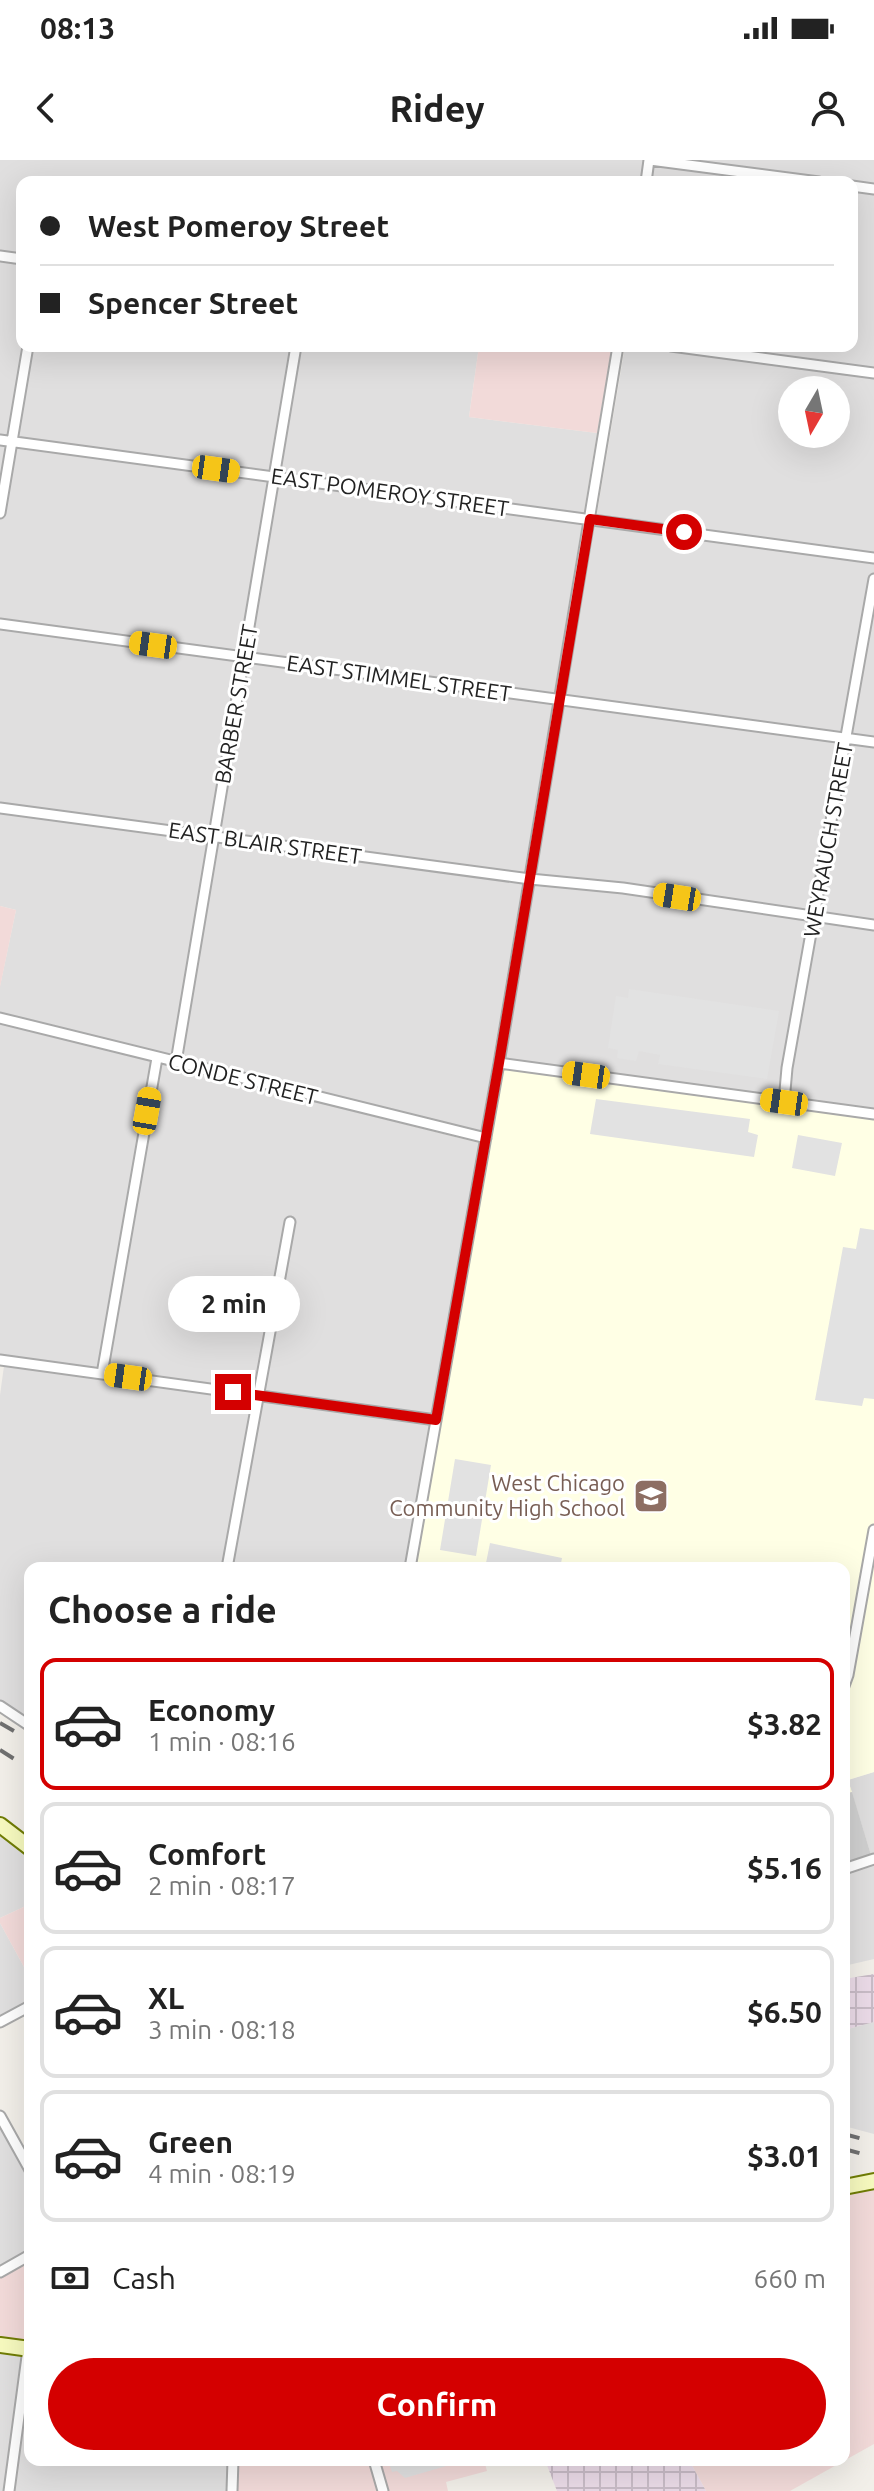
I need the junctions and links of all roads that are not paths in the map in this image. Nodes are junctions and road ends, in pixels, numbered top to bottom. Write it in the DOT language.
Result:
graph roads {
  1 [pos="650,160"];
  2 [pos="773,176"];
  3 [pos="27,352"];
  4 [pos="295,352"];
  5 [pos="617,352"];
  6 [pos="716,352"];
  7 [pos="874,373"];
  8 [pos="0,440"];
  9 [pos="12,442"];
  10 [pos="274,477"];
  11 [pos="0,513"];
  12 [pos="590,519"];
  13 [pos="874,558"];
  14 [pos="874,579"];
  15 [pos="0,624"];
  16 [pos="245,657"];
  17 [pos="560,699"];
  18 [pos="846,738"];
  19 [pos="874,742"];
  20 [pos="0,808"];
  21 [pos="214,836"];
  22 [pos="530,879"];
  23 [pos="814,917"];
  24 [pos="874,925"];
  25 [pos="0,1018"];
  26 [pos="157,1058"];
  27 [pos="176,1062"];
  28 [pos="499,1063"];
  29 [pos="784,1102"];
  30 [pos="874,1114"];
  31 [pos="486,1138"];
  32 [pos="290,1222"];
  33 [pos="0,1360"];
  34 [pos="102,1374"];
  35 [pos="259,1395"];
  36 [pos="436,1420"];
  37 [pos="874,1530"];
  38 [pos="228,1562"];
  39 [pos="411,1562"];
  40 [pos="850,1665"];
  41 [pos="0,1706"];
  42 [pos="24,1722"];
  43 [pos="0,1825"];
  44 [pos="24,1843"];
  45 [pos="874,1859"];
  46 [pos="850,1867"];
  47 [pos="24,2009"];
  48 [pos="0,2022"];
  49 [pos="0,2116"];
  50 [pos="24,2159"];
  51 [pos="874,2181"];
  52 [pos="850,2186"];
  53 [pos="24,2258"];
  54 [pos="0,2272"];
  55 [pos="0,2345"];
  56 [pos="24,2348"];
  57 [pos="24,2384"];
  58 [pos="233,2466"];
  59 [pos="376,2466"];
  60 [pos="9,2491"];
  61 [pos="232,2491"];
  62 [pos="383,2491"];
  1 -- 2 [label="street"];
  3 -- 9 [label="street"];
  4 -- 10 [label="street, BARBER STREET"];
  5 -- 12 [label="street"];
  6 -- 7 [label="street"];
  8 -- 9 [label="street, EAST POMEROY STREET"];
  9 -- 10 [label="street, EAST POMEROY STREET"];
  9 -- 11 [label="street"];
  10 -- 12 [label="street, EAST POMEROY STREET"];
  10 -- 16 [label="street, BARBER STREET"];
  12 -- 13 [label="street, EAST POMEROY STREET"];
  12 -- 17 [label="street"];
  14 -- 18 [label="street, WEYRAUCH STREET"];
  15 -- 16 [label="street, EAST STIMMEL STREET"];
  16 -- 17 [label="street, EAST STIMMEL STREET"];
  16 -- 21 [label="street, BARBER STREET"];
  17 -- 18 [label="street, EAST STIMMEL STREET"];
  17 -- 22 [label="street"];
  18 -- 19 [label="street, EAST STIMMEL STREET"];
  18 -- 23 [label="street, WEYRAUCH STREET"];
  20 -- 21 [label="street, EAST BLAIR STREET"];
  21 -- 22 [label="street, EAST BLAIR STREET"];
  21 -- 27 [label="street, BARBER STREET"];
  22 -- 23 [label="street, EAST BLAIR STREET"];
  22 -- 28 [label="street"];
  23 -- 24 [label="street, EAST BLAIR STREET"];
  23 -- 29 [label="street, WEYRAUCH STREET"];
  25 -- 26 [label="street, CONDE STREET"];
  26 -- 27 [label="street, CONDE STREET"];
  26 -- 34 [label="street"];
  27 -- 31 [label="street, CONDE STREET"];
  28 -- 29 [label="street"];
  28 -- 31 [label="street"];
  29 -- 30 [label="street"];
  31 -- 36 [label="street"];
  32 -- 35 [label="street"];
  33 -- 34 [label="street"];
  34 -- 35 [label="street"];
  35 -- 36 [label="street"];
  35 -- 38 [label="street"];
  36 -- 39 [label="street"];
  37 -- 40 [label="street"];
  41 -- 42 [label="street"];
  43 -- 44 [label="main road"];
  45 -- 46 [label="street"];
  47 -- 48 [label="street"];
  49 -- 50 [label="street"];
  51 -- 52 [label="main road"];
  53 -- 54 [label="street"];
  55 -- 56 [label="main road"];
  57 -- 60 [label="street"];
  58 -- 61 [label="street"];
  59 -- 62 [label="street"];
}
